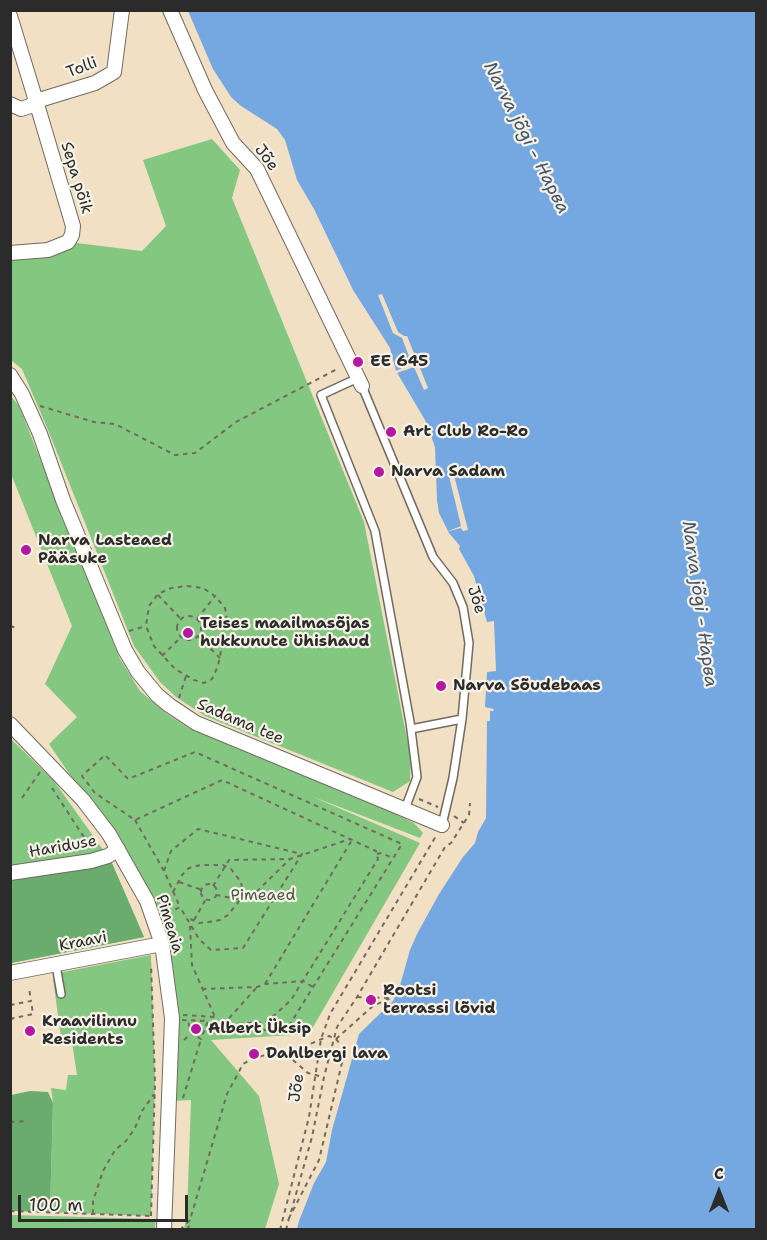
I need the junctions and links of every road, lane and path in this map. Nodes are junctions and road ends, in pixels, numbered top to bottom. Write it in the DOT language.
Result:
graph roads {
  1 [pos="122,10"];
  2 [pos="170,10"];
  3 [pos="10,16"];
  4 [pos="36,100"];
  5 [pos="10,104"];
  6 [pos="10,253"];
  7 [pos="350,362"];
  8 [pos="10,375"];
  9 [pos="360,382"];
  10 [pos="41,413"];
  11 [pos="158,594"];
  12 [pos="215,596"];
  13 [pos="181,619"];
  14 [pos="197,619"];
  15 [pos="10,626"];
  16 [pos="146,626"];
  17 [pos="17,628"];
  18 [pos="198,636"];
  19 [pos="181,637"];
  20 [pos="131,639"];
  21 [pos="162,656"];
  22 [pos="220,658"];
  23 [pos="186,676"];
  24 [pos="177,704"];
  25 [pos="462,719"];
  26 [pos="10,724"];
  27 [pos="411,729"];
  28 [pos="36,768"];
  29 [pos="40,772"];
  30 [pos="46,780"];
  31 [pos="52,787"];
  32 [pos="22,798"];
  33 [pos="408,802"];
  34 [pos="470,802"];
  35 [pos="446,811"];
  36 [pos="135,820"];
  37 [pos="464,823"];
  38 [pos="442,825"];
  39 [pos="351,840"];
  40 [pos="118,849"];
  41 [pos="302,854"];
  42 [pos="377,854"];
  43 [pos="393,858"];
  44 [pos="97,859"];
  45 [pos="290,859"];
  46 [pos="225,866"];
  47 [pos="164,871"];
  48 [pos="10,873"];
  49 [pos="179,882"];
  50 [pos="213,886"];
  51 [pos="202,890"];
  52 [pos="173,892"];
  53 [pos="216,895"];
  54 [pos="206,899"];
  55 [pos="240,900"];
  56 [pos="180,907"];
  57 [pos="164,916"];
  58 [pos="186,917"];
  59 [pos="194,921"];
  60 [pos="190,924"];
  61 [pos="156,945"];
  62 [pos="56,965"];
  63 [pos="10,974"];
  64 [pos="303,981"];
  65 [pos="265,984"];
  66 [pos="257,987"];
  67 [pos="313,987"];
  68 [pos="29,988"];
  69 [pos="202,989"];
  70 [pos="61,994"];
  71 [pos="357,997"];
  72 [pos="31,1000"];
  73 [pos="10,1005"];
  74 [pos="180,1015"];
  75 [pos="214,1017"];
  76 [pos="10,1019"];
  77 [pos="214,1025"];
  78 [pos="223,1025"];
  79 [pos="195,1030"];
  80 [pos="191,1034"];
  81 [pos="201,1039"];
  82 [pos="321,1039"];
  83 [pos="336,1039"];
  84 [pos="179,1045"];
  85 [pos="286,1054"];
  86 [pos="315,1076"];
  87 [pos="324,1077"];
  88 [pos="155,1093"];
  89 [pos="183,1098"];
  90 [pos="27,1121"];
  91 [pos="10,1122"];
  92 [pos="10,1211"];
  93 [pos="93,1214"];
  94 [pos="289,1218"];
  95 [pos="160,1220"];
  96 [pos="190,1220"];
  97 [pos="180,1230"];
  98 [pos="188,1230"];
  99 [pos="280,1230"];
  100 [pos="286,1230"];
  1 -- 4 [label="street, Tolli"];
  2 -- 7 [label="street, Jõe"];
  3 -- 4 [label="street"];
  4 -- 5 [label="street, Tolli"];
  4 -- 6 [label="street, Sepa põik"];
  7 -- 9 [label="street, Jõe"];
  7 -- 10 [label="path"];
  8 -- 33 [label="street, Sadama tee"];
  9 -- 25 [label="lane, Jõe"];
  9 -- 27 [label="lane"];
  11 -- 12 [label="path"];
  11 -- 13 [label="path"];
  11 -- 16 [label="path"];
  12 -- 14 [label="path"];
  12 -- 22 [label="path"];
  13 -- 14 [label="path"];
  13 -- 19 [label="path"];
  14 -- 18 [label="path"];
  15 -- 17 [label="path"];
  16 -- 20 [label="path"];
  16 -- 21 [label="path"];
  18 -- 19 [label="path"];
  18 -- 22 [label="path"];
  19 -- 21 [label="path"];
  21 -- 23 [label="path"];
  22 -- 23 [label="path"];
  23 -- 24 [label="path"];
  25 -- 27 [label="lane"];
  25 -- 35 [label="lane, Jõe"];
  26 -- 40 [label="street, Pimeaia"];
  27 -- 33 [label="lane"];
  28 -- 29 [label="path"];
  29 -- 30 [label="path"];
  29 -- 32 [label="path"];
  31 -- 44 [label="path"];
  33 -- 35 [label="path"];
  33 -- 38 [label="street, Sadama tee"];
  34 -- 37 [label="path"];
  35 -- 37 [label="path"];
  35 -- 38 [label="lane, Jõe"];
  36 -- 39 [label="path"];
  36 -- 43 [label="path"];
  36 -- 47 [label="path"];
  37 -- 71 [label="path"];
  38 -- 82 [label="path, Jõe"];
  39 -- 41 [label="path"];
  39 -- 42 [label="path"];
  39 -- 65 [label="path"];
  40 -- 44 [label="street, Hariduse"];
  40 -- 61 [label="street, Pimeaia"];
  41 -- 45 [label="path"];
  41 -- 47 [label="path"];
  41 -- 60 [label="path"];
  42 -- 43 [label="path"];
  42 -- 64 [label="path"];
  43 -- 67 [label="path"];
  44 -- 48 [label="street, Hariduse"];
  45 -- 46 [label="path"];
  45 -- 55 [label="path"];
  46 -- 49 [label="path"];
  46 -- 50 [label="path"];
  46 -- 55 [label="path"];
  47 -- 52 [label="path"];
  49 -- 51 [label="path"];
  49 -- 52 [label="path"];
  50 -- 51 [label="path"];
  50 -- 53 [label="path"];
  51 -- 54 [label="path"];
  52 -- 56 [label="path"];
  53 -- 54 [label="path"];
  53 -- 55 [label="path"];
  54 -- 59 [label="path"];
  55 -- 59 [label="path"];
  56 -- 57 [label="path"];
  56 -- 58 [label="path"];
  58 -- 59 [label="path"];
  58 -- 60 [label="path"];
  60 -- 69 [label="path"];
  61 -- 62 [label="street, Kraavi"];
  61 -- 88 [label="path"];
  61 -- 95 [label="street, Pimeaia"];
  62 -- 63 [label="street, Kraavi"];
  62 -- 70 [label="lane"];
  64 -- 65 [label="path"];
  64 -- 67 [label="path"];
  64 -- 78 [label="path"];
  65 -- 66 [label="path"];
  66 -- 69 [label="path"];
  66 -- 78 [label="path"];
  67 -- 77 [label="path"];
  68 -- 72 [label="path"];
  69 -- 75 [label="path"];
  71 -- 83 [label="path"];
  71 -- 83 [label="path"];
  72 -- 73 [label="path"];
  72 -- 76 [label="path"];
  74 -- 75 [label="path"];
  75 -- 77 [label="path"];
  77 -- 78 [label="path"];
  79 -- 80 [label="path"];
  80 -- 81 [label="path"];
  80 -- 81 [label="path"];
  80 -- 84 [label="path"];
  81 -- 89 [label="path"];
  82 -- 83 [label="path"];
  82 -- 85 [label="path"];
  82 -- 86 [label="path, Jõe"];
  83 -- 87 [label="path"];
  83 -- 94 [label="path"];
  85 -- 86 [label="path"];
  85 -- 96 [label="path"];
  86 -- 87 [label="path"];
  86 -- 99 [label="path, Jõe"];
  87 -- 94 [label="path"];
  88 -- 93 [label="path"];
  88 -- 95 [label="path"];
  90 -- 91 [label="path"];
  92 -- 93 [label="path"];
  93 -- 95 [label="path"];
  94 -- 100 [label="path"];
  96 -- 97 [label="path"];
  96 -- 98 [label="path"];
}
